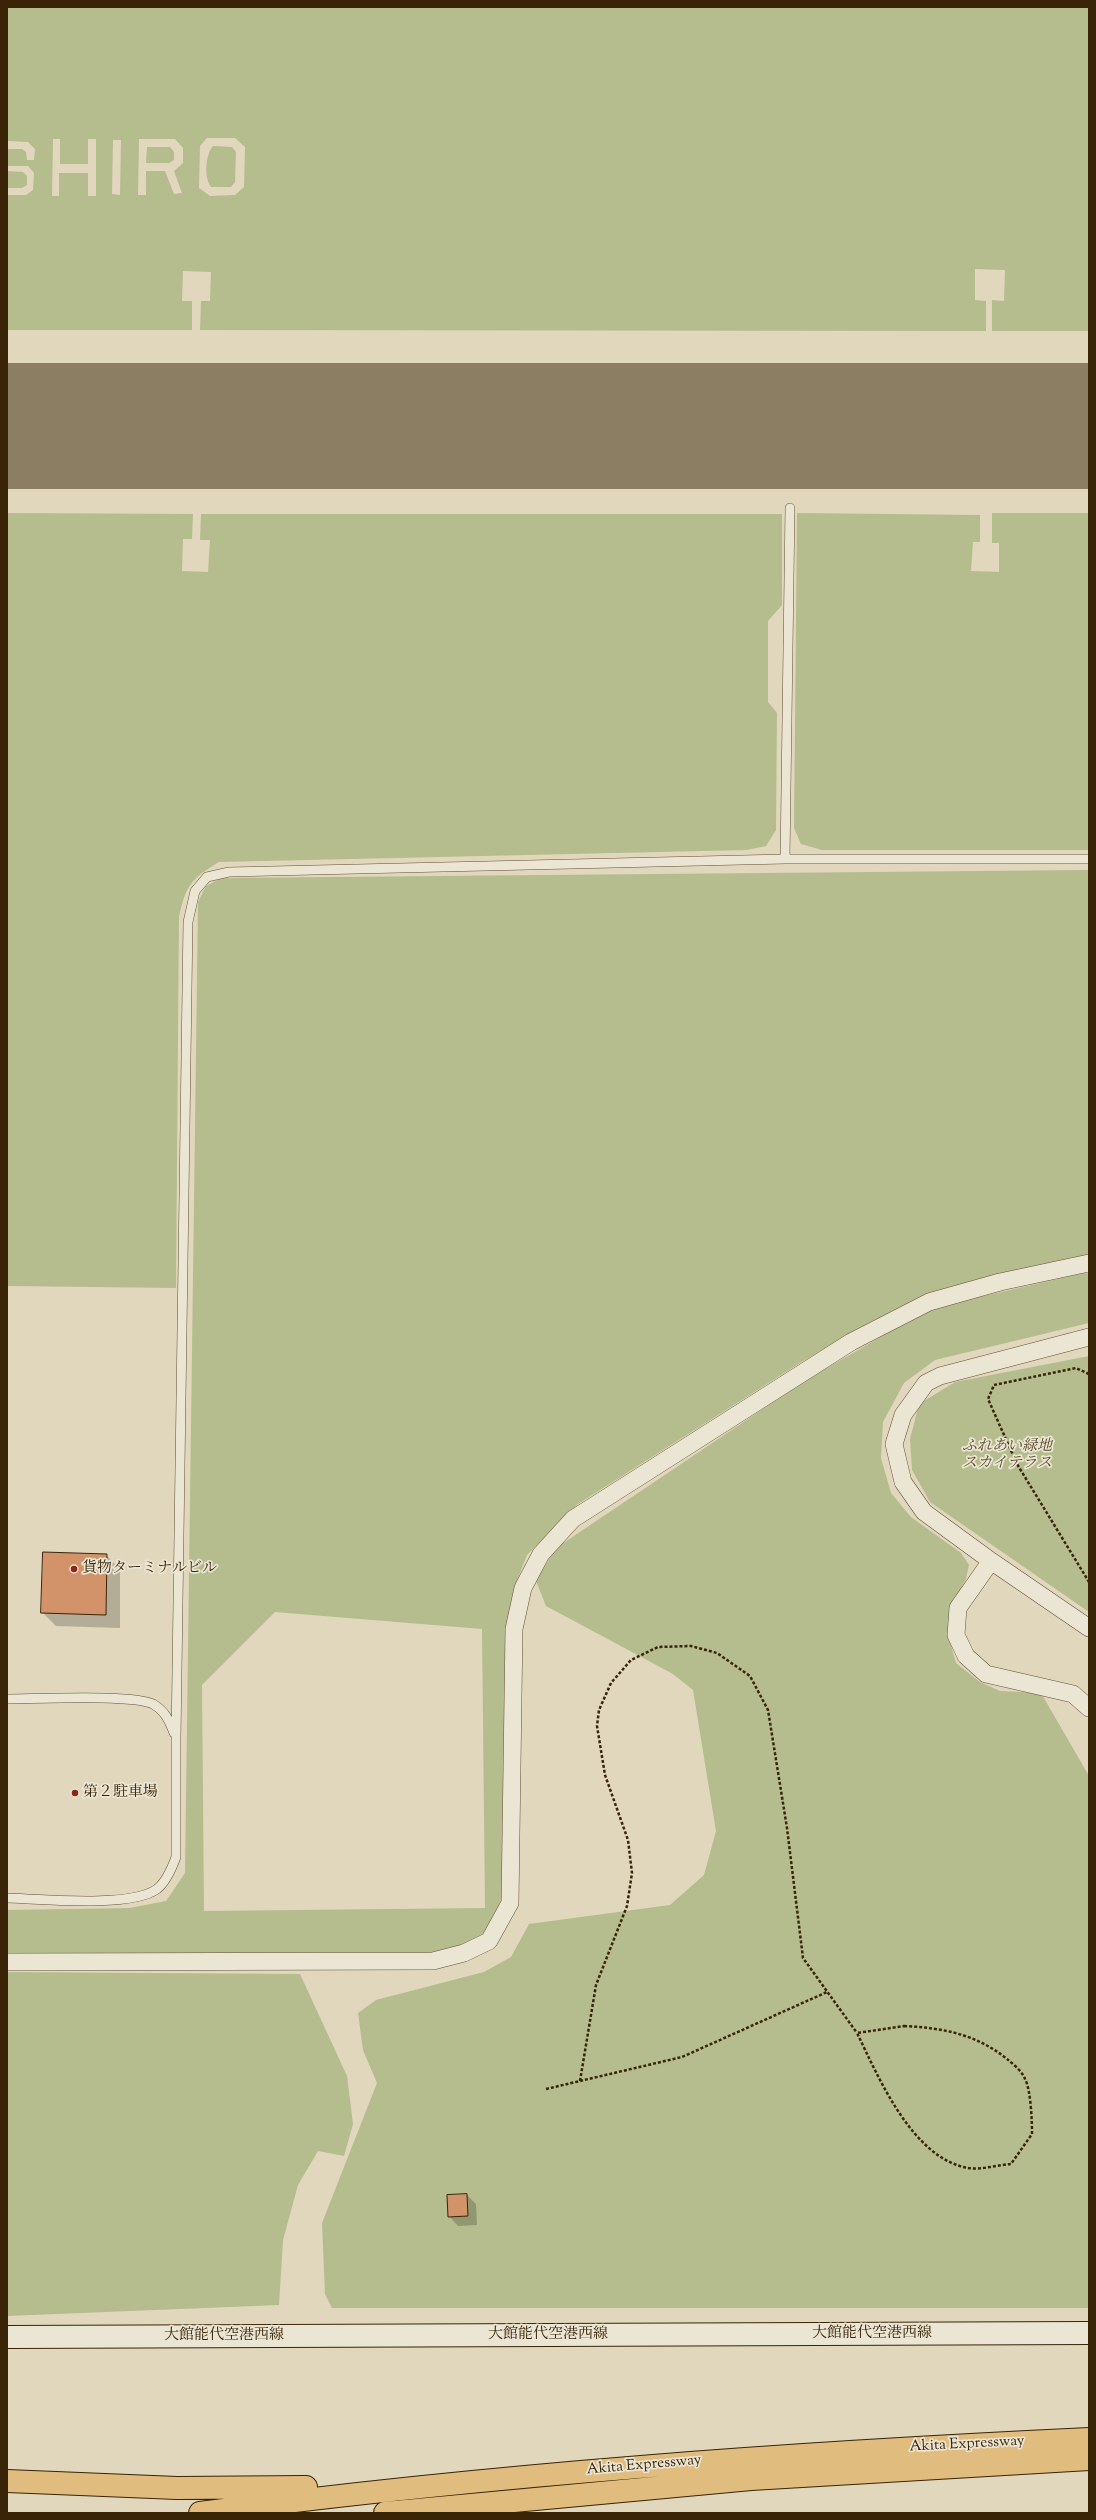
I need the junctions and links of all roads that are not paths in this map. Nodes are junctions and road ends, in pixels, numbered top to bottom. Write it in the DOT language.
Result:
graph roads {
  1 [pos="790,508"];
  2 [pos="1089,859"];
  3 [pos="785,860"];
  4 [pos="1089,1263"];
  5 [pos="1089,1336"];
  6 [pos="990,1561"];
  7 [pos="1089,1628"];
  8 [pos="7,1699"];
  9 [pos="1089,1708"];
  10 [pos="176,1738"];
  11 [pos="7,1898"];
  12 [pos="7,1962"];
  13 [pos="1089,2333"];
  14 [pos="7,2337"];
  15 [pos="1089,2439"];
  16 [pos="1089,2459"];
  17 [pos="619,2467"];
  18 [pos="7,2482"];
  19 [pos="632,2489"];
  20 [pos="200,2513"];
  21 [pos="385,2513"];
  22 [pos="451,2513"];
  1 -- 3 [label="lane"];
  2 -- 3 [label="lane"];
  3 -- 10 [label="lane"];
  4 -- 12 [label="street"];
  5 -- 6 [label="street"];
  6 -- 7 [label="street"];
  6 -- 9 [label="street"];
  8 -- 10 [label="lane"];
  10 -- 11 [label="lane"];
  13 -- 14 [label="main road, 大館能代空港西線"];
  15 -- 17 [label="highway, Akita Expressway"];
  16 -- 19 [label="highway, Akita Expressway"];
  17 -- 18 [label="highway"];
  17 -- 20 [label="highway, Akita Expressway"];
  19 -- 21 [label="highway, Akita Expressway"];
  19 -- 22 [label="highway"];
}
